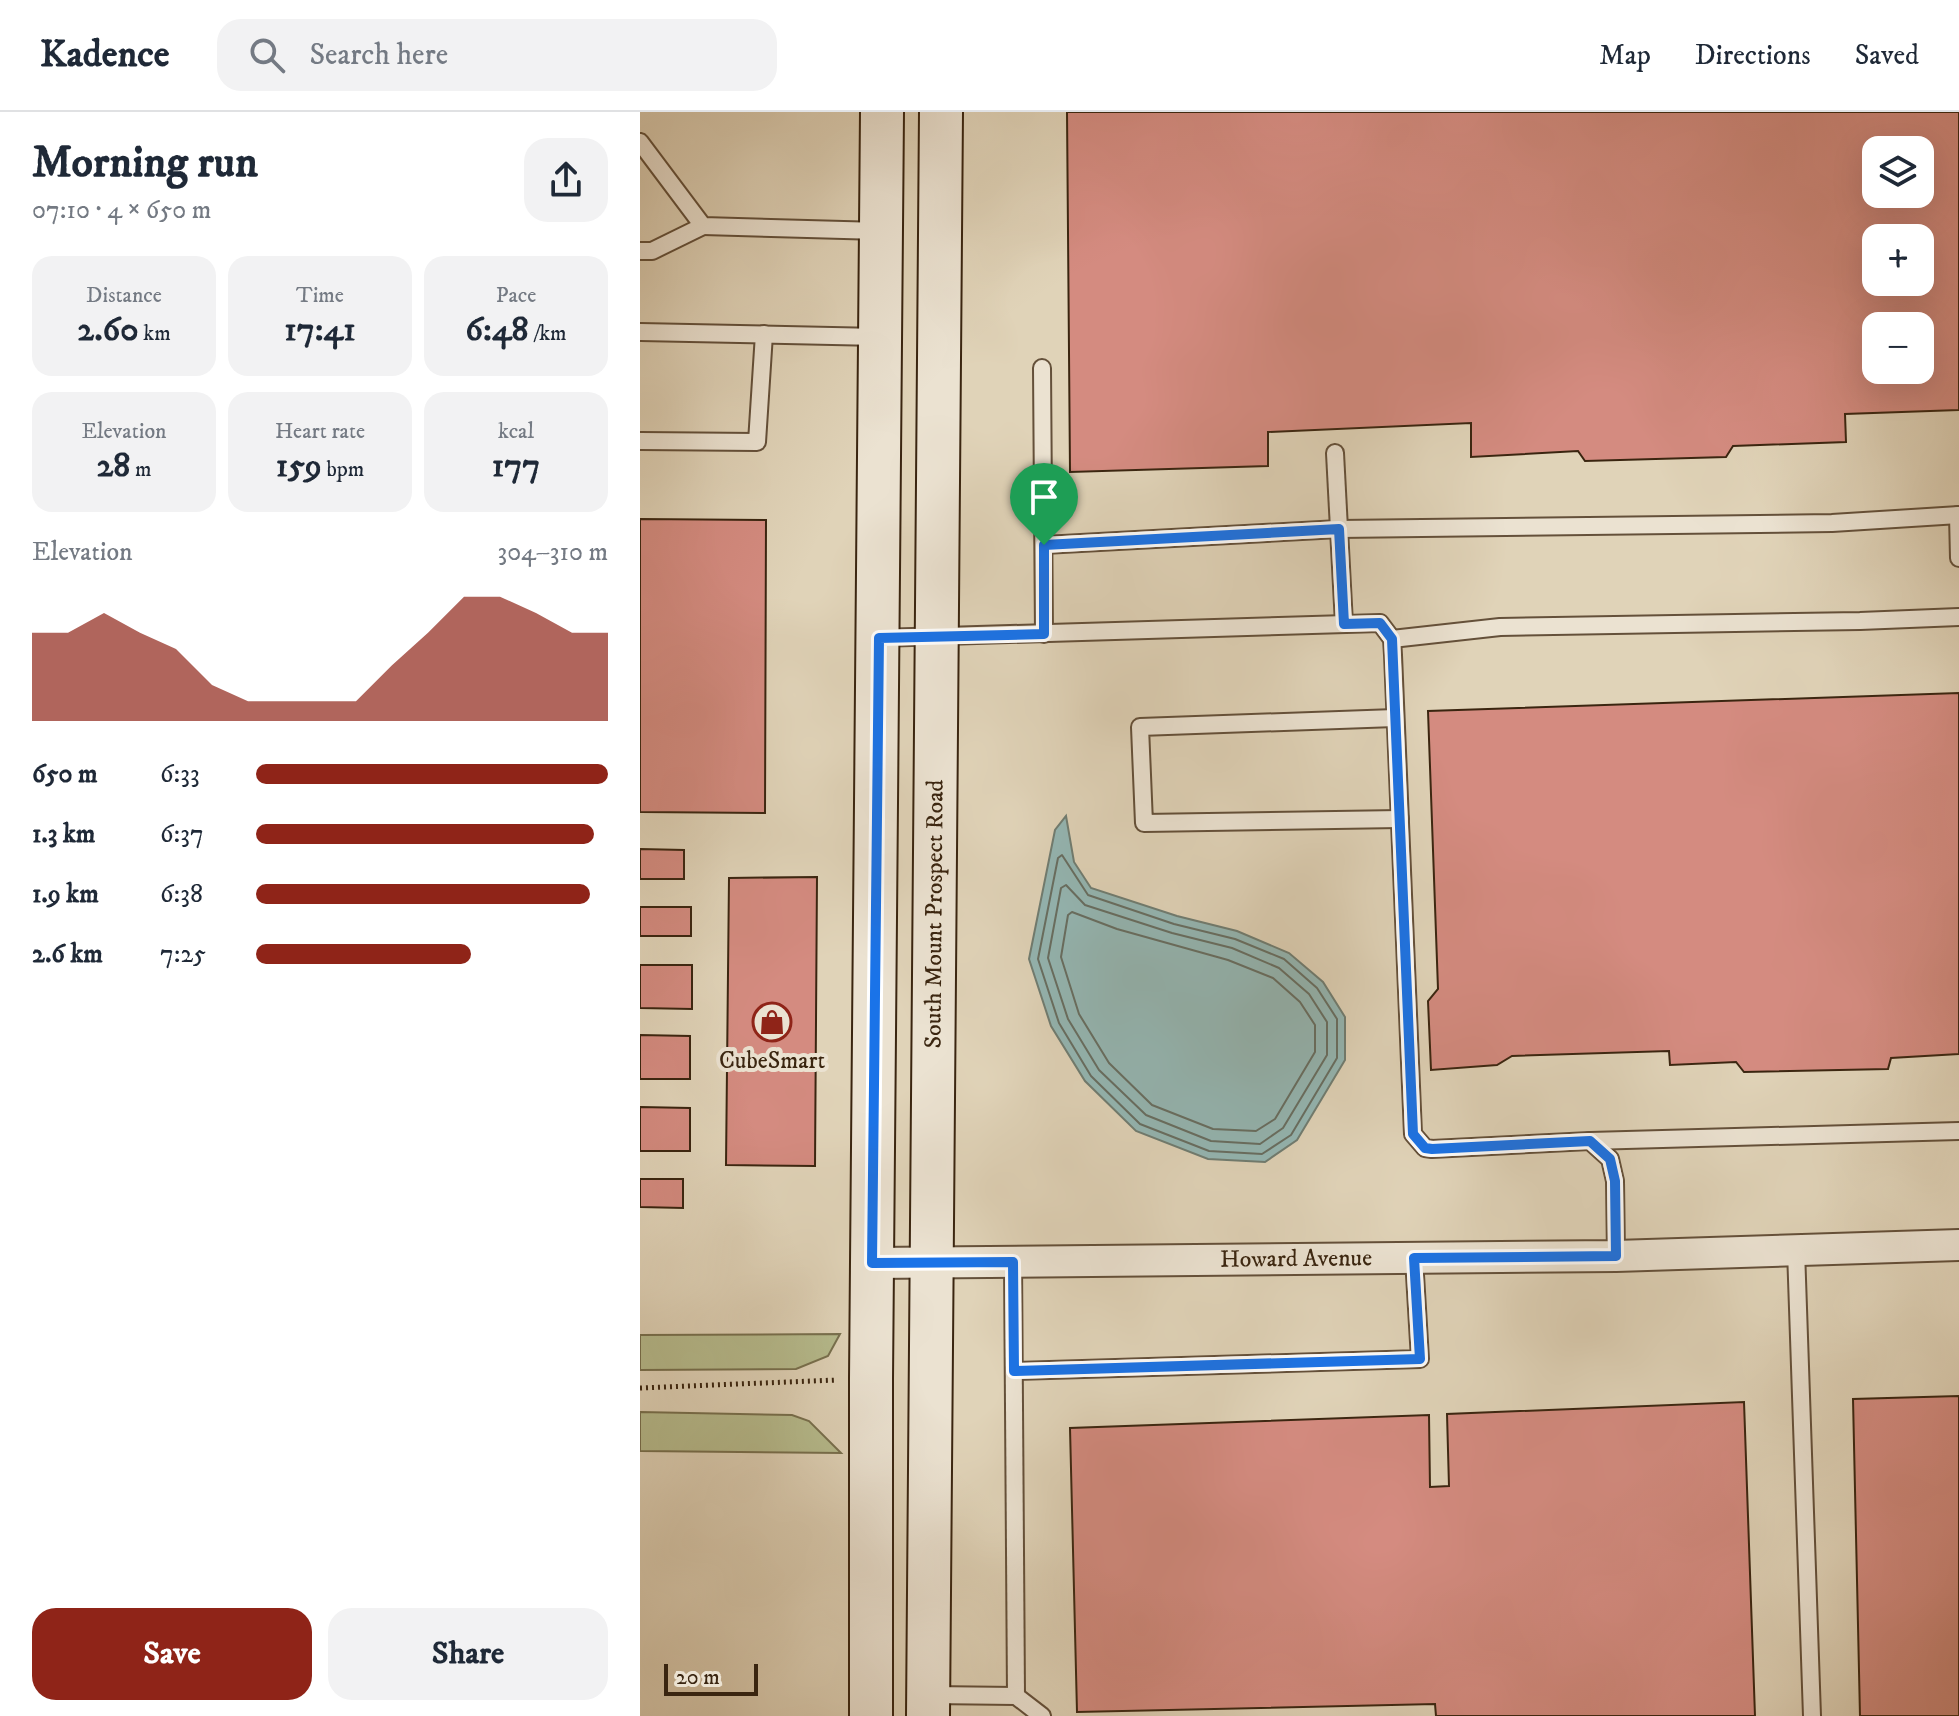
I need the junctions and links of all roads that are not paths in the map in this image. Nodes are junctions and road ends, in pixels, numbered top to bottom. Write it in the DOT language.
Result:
graph roads {
  1 [pos="882,112"];
  2 [pos="941,112"];
  3 [pos="640,142"];
  4 [pos="703,226"];
  5 [pos="882,231"];
  6 [pos="640,251"];
  7 [pos="640,332"];
  8 [pos="764,334"];
  9 [pos="881,337"];
  10 [pos="1042,368"];
  11 [pos="640,441"];
  12 [pos="1335,453"];
  13 [pos="1959,515"];
  14 [pos="1339,529"];
  15 [pos="1044,545"];
  16 [pos="1959,558"];
  17 [pos="1959,617"];
  18 [pos="1344,624"];
  19 [pos="1044,634"];
  20 [pos="879,638"];
  21 [pos="937,638"];
  22 [pos="1392,639"];
  23 [pos="1395,718"];
  24 [pos="1400,819"];
  25 [pos="1959,1131"];
  26 [pos="1590,1141"];
  27 [pos="1959,1245"];
  28 [pos="1796,1250"];
  29 [pos="1616,1256"];
  30 [pos="1414,1258"];
  31 [pos="1013,1262"];
  32 [pos="872,1263"];
  33 [pos="930,1263"];
  34 [pos="1014,1371"];
  35 [pos="1016,1696"];
  36 [pos="929,1706"];
  37 [pos="871,1716"];
  38 [pos="1042,1716"];
  39 [pos="1812,1716"];
  1 -- 5 [label="main road"];
  2 -- 21 [label="main road, South Mount Prospect Road"];
  3 -- 4 [label="lane"];
  4 -- 5 [label="lane"];
  4 -- 6 [label="lane"];
  5 -- 9 [label="main road"];
  7 -- 8 [label="lane"];
  8 -- 9 [label="lane"];
  8 -- 11 [label="lane"];
  9 -- 20 [label="main road"];
  10 -- 15 [label="lane"];
  12 -- 14 [label="lane"];
  13 -- 14 [label="lane"];
  13 -- 16 [label="lane"];
  14 -- 15 [label="lane"];
  14 -- 18 [label="lane"];
  15 -- 19 [label="lane"];
  17 -- 22 [label="lane"];
  18 -- 19 [label="lane"];
  18 -- 22 [label="lane"];
  19 -- 21 [label="lane"];
  20 -- 21 [label="lane"];
  20 -- 32 [label="main road"];
  21 -- 33 [label="main road, South Mount Prospect Road"];
  22 -- 23 [label="lane"];
  23 -- 24 [label="lane"];
  23 -- 24 [label="lane"];
  24 -- 26 [label="lane"];
  25 -- 26 [label="lane"];
  26 -- 29 [label="lane"];
  27 -- 28 [label="street, Howard Avenue"];
  28 -- 29 [label="street, Howard Avenue"];
  28 -- 39 [label="lane"];
  29 -- 30 [label="street, Howard Avenue"];
  30 -- 31 [label="street, Howard Avenue"];
  30 -- 34 [label="lane"];
  31 -- 33 [label="street, Howard Avenue"];
  31 -- 34 [label="lane"];
  32 -- 33 [label="street, Howard Avenue"];
  32 -- 37 [label="main road"];
  33 -- 36 [label="main road, South Mount Prospect Road"];
  34 -- 35 [label="lane"];
  35 -- 36 [label="lane"];
  35 -- 38 [label="lane"];
}
